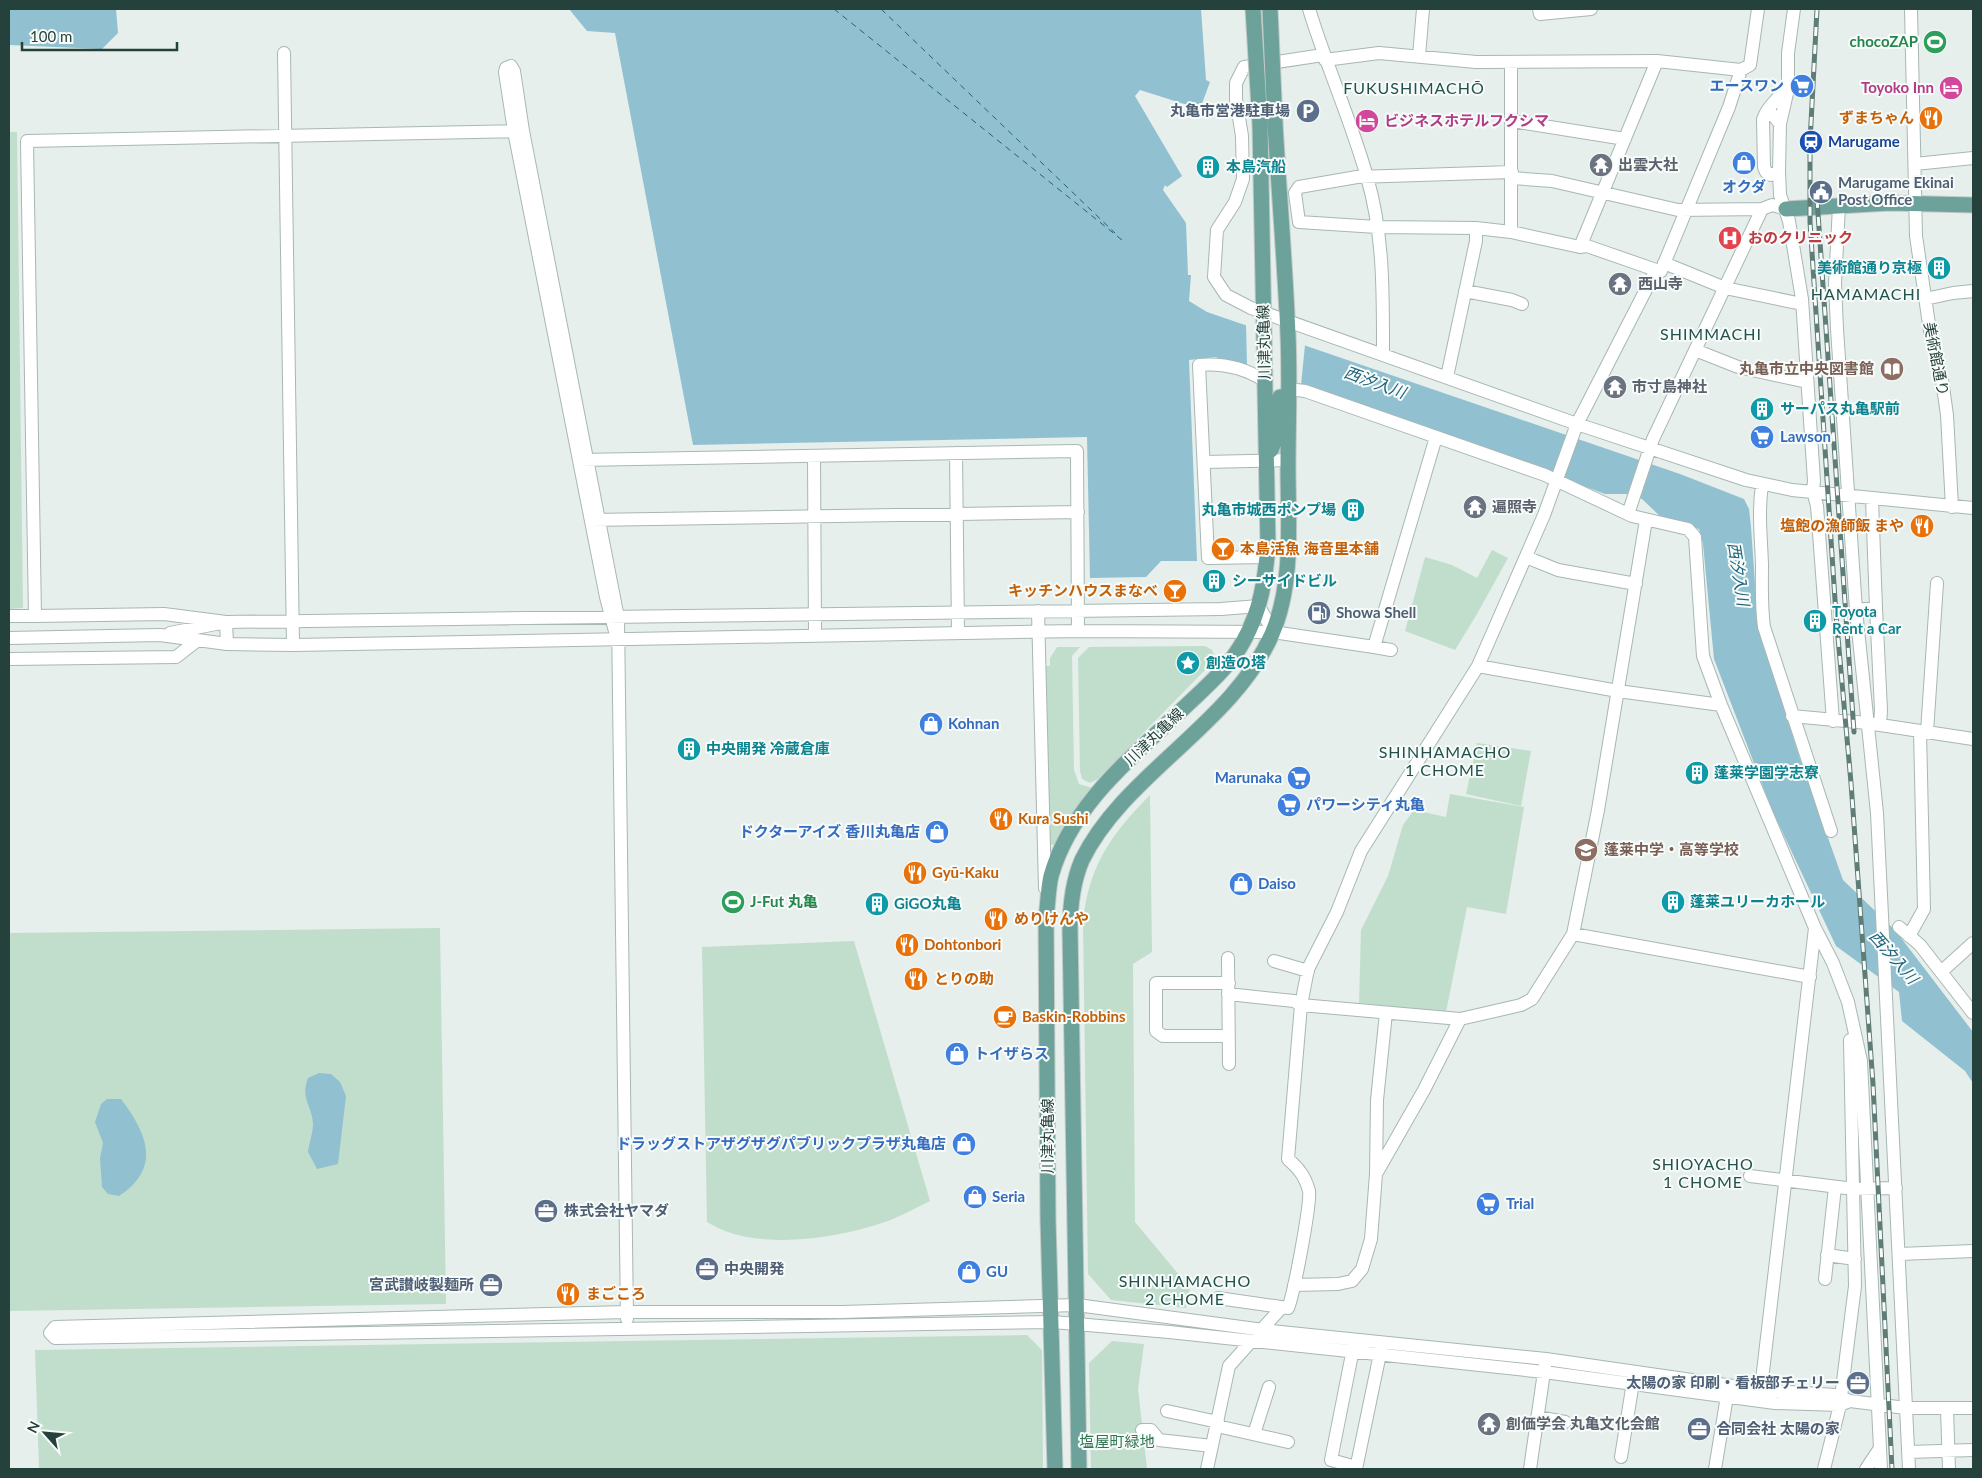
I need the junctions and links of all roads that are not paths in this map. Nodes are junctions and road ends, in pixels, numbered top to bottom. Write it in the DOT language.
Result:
graph roads {
  1 [pos="1253,9"];
  2 [pos="1270,9"];
  3 [pos="1309,9"];
  4 [pos="1423,9"];
  5 [pos="1539,9"];
  6 [pos="1591,9"];
  7 [pos="1758,9"];
  8 [pos="1794,9"];
  9 [pos="1911,9"];
  10 [pos="284,53"];
  11 [pos="1419,56"];
  12 [pos="1324,57"];
  13 [pos="1656,61"];
  14 [pos="1511,64"];
  15 [pos="1741,70"];
  16 [pos="1787,78"];
  17 [pos="1764,117"];
  18 [pos="1512,121"];
  19 [pos="1268,124"];
  20 [pos="1780,124"];
  21 [pos="286,137"];
  22 [pos="1625,139"];
  23 [pos="1973,158"];
  24 [pos="1915,164"];
  25 [pos="1764,169"];
  26 [pos="1779,171"];
  27 [pos="1512,175"];
  28 [pos="1368,178"];
  29 [pos="1602,194"];
  30 [pos="1973,205"];
  31 [pos="1839,206"];
  32 [pos="1916,207"];
  33 [pos="1762,209"];
  34 [pos="1786,209"];
  35 [pos="1686,210"];
  36 [pos="1377,226"];
  37 [pos="1476,228"];
  38 [pos="1512,232"];
  39 [pos="1580,247"];
  40 [pos="1660,267"];
  41 [pos="1725,288"];
  42 [pos="1465,291"];
  43 [pos="1973,291"];
  44 [pos="1925,299"];
  45 [pos="1522,304"];
  46 [pos="1802,304"];
  47 [pos="1264,312"];
  48 [pos="1285,327"];
  49 [pos="1695,350"];
  50 [pos="1383,354"];
  51 [pos="1265,376"];
  52 [pos="1447,377"];
  53 [pos="1806,382"];
  54 [pos="1286,386"];
  55 [pos="1576,428"];
  56 [pos="1436,437"];
  57 [pos="1650,447"];
  58 [pos="956,453"];
  59 [pos="814,456"];
  60 [pos="583,460"];
  61 [pos="1266,460"];
  62 [pos="1288,460"];
  63 [pos="1204,462"];
  64 [pos="1557,480"];
  65 [pos="1762,485"];
  66 [pos="1813,491"];
  67 [pos="1850,497"];
  68 [pos="1872,499"];
  69 [pos="1952,507"];
  70 [pos="1973,508"];
  71 [pos="1078,512"];
  72 [pos="957,514"];
  73 [pos="1628,514"];
  74 [pos="814,517"];
  75 [pos="595,520"];
  76 [pos="1646,520"];
  77 [pos="1526,556"];
  78 [pos="1267,557"];
  79 [pos="1937,582"];
  80 [pos="1636,584"];
  81 [pos="1259,606"];
  82 [pos="1876,608"];
  83 [pos="1079,610"];
  84 [pos="1856,610"];
  85 [pos="1038,611"];
  86 [pos="957,612"];
  87 [pos="814,615"];
  88 [pos="9,616"];
  89 [pos="35,616"];
  90 [pos="614,618"];
  91 [pos="294,621"];
  92 [pos="226,622"];
  93 [pos="1078,630"];
  94 [pos="1039,631"];
  95 [pos="958,632"];
  96 [pos="1248,632"];
  97 [pos="1273,632"];
  98 [pos="160,634"];
  99 [pos="814,635"];
  100 [pos="9,638"];
  101 [pos="617,639"];
  102 [pos="198,640"];
  103 [pos="227,644"];
  104 [pos="293,645"];
  105 [pos="1374,647"];
  106 [pos="1391,650"];
  107 [pos="9,659"];
  108 [pos="1478,666"];
  109 [pos="1618,691"];
  110 [pos="1721,705"];
  111 [pos="1792,716"];
  112 [pos="1833,721"];
  113 [pos="1873,724"];
  114 [pos="1924,732"];
  115 [pos="1973,739"];
  116 [pos="1831,831"];
  117 [pos="1046,918"];
  118 [pos="1899,926"];
  119 [pos="1815,928"];
  120 [pos="1572,934"];
  121 [pos="1910,936"];
  122 [pos="1973,943"];
  123 [pos="1228,958"];
  124 [pos="1274,961"];
  125 [pos="1308,971"];
  126 [pos="1941,972"];
  127 [pos="1810,977"];
  128 [pos="1228,988"];
  129 [pos="1848,1002"];
  130 [pos="1301,1005"];
  131 [pos="1972,1009"];
  132 [pos="1386,1012"];
  133 [pos="1460,1019"];
  134 [pos="1229,1036"];
  135 [pos="1229,1064"];
  136 [pos="1376,1174"];
  137 [pos="1750,1176"];
  138 [pos="1786,1180"];
  139 [pos="1835,1187"];
  140 [pos="1896,1188"];
  141 [pos="1854,1189"];
  142 [pos="1869,1189"];
  143 [pos="1973,1252"];
  144 [pos="1900,1254"];
  145 [pos="1827,1255"];
  146 [pos="1855,1259"];
  147 [pos="1825,1279"];
  148 [pos="1294,1285"];
  149 [pos="1218,1298"];
  150 [pos="1077,1305"];
  151 [pos="1051,1306"];
  152 [pos="1282,1307"];
  153 [pos="627,1312"];
  154 [pos="1053,1322"];
  155 [pos="1077,1324"];
  156 [pos="626,1330"];
  157 [pos="1261,1330"];
  158 [pos="1250,1342"];
  159 [pos="1382,1342"];
  160 [pos="1353,1345"];
  161 [pos="1380,1356"];
  162 [pos="1545,1366"];
  163 [pos="1634,1378"];
  164 [pos="1269,1387"];
  165 [pos="1728,1391"];
  166 [pos="1760,1396"];
  167 [pos="1844,1401"];
  168 [pos="1879,1404"];
  169 [pos="1906,1408"];
  170 [pos="1947,1408"];
  171 [pos="1973,1408"];
  172 [pos="1167,1411"];
  173 [pos="1537,1417"];
  174 [pos="1565,1422"];
  175 [pos="1217,1424"];
  176 [pos="1142,1430"];
  177 [pos="1254,1434"];
  178 [pos="1288,1442"];
  179 [pos="1212,1446"];
  180 [pos="1880,1448"];
  181 [pos="1973,1450"];
  182 [pos="1949,1451"];
  183 [pos="1908,1452"];
  184 [pos="1620,1458"];
  185 [pos="1356,1468"];
  186 [pos="1055,1469"];
  187 [pos="1079,1469"];
  188 [pos="1207,1469"];
  189 [pos="1530,1469"];
  190 [pos="1715,1469"];
  191 [pos="1824,1469"];
  192 [pos="1866,1469"];
  193 [pos="1881,1469"];
  194 [pos="1909,1469"];
  195 [pos="1950,1469"];
  1 -- 19 [label="main road, 川津丸亀線, bridge"];
  2 -- 19 [label="main road, 川津丸亀線, bridge"];
  3 -- 12 [label="street"];
  4 -- 11 [label="street"];
  5 -- 6 [label="street"];
  7 -- 15 [label="street"];
  8 -- 16 [label="street"];
  9 -- 24 [label="street, 美術館通り"];
  10 -- 21 [label="street"];
  11 -- 12 [label="street"];
  11 -- 14 [label="street"];
  12 -- 28 [label="street"];
  12 -- 47 [label="street"];
  13 -- 14 [label="street"];
  13 -- 15 [label="street"];
  13 -- 22 [label="street"];
  14 -- 18 [label="street"];
  15 -- 35 [label="street"];
  16 -- 17 [label="street"];
  16 -- 20 [label="street"];
  17 -- 20 [label="street"];
  17 -- 25 [label="street"];
  18 -- 22 [label="street"];
  18 -- 27 [label="street"];
  19 -- 47 [label="main road, 川津丸亀線"];
  19 -- 48 [label="main road, 川津丸亀線"];
  20 -- 26 [label="street"];
  21 -- 60 [label="street"];
  21 -- 89 [label="street"];
  21 -- 91 [label="street"];
  22 -- 29 [label="street"];
  23 -- 24 [label="street"];
  24 -- 32 [label="street, 美術館通り"];
  25 -- 26 [label="street"];
  25 -- 34 [label="street"];
  26 -- 34 [label="street"];
  27 -- 28 [label="street"];
  27 -- 29 [label="street"];
  27 -- 38 [label="street"];
  28 -- 36 [label="street"];
  28 -- 36 [label="street"];
  29 -- 35 [label="street"];
  29 -- 39 [label="street"];
  30 -- 32 [label="main road"];
  31 -- 32 [label="main road"];
  31 -- 34 [label="main road"];
  31 -- 67 [label="street"];
  32 -- 44 [label="street, 美術館通り"];
  33 -- 34 [label="street"];
  33 -- 35 [label="street"];
  33 -- 41 [label="street"];
  34 -- 46 [label="street"];
  35 -- 40 [label="street"];
  36 -- 37 [label="street"];
  36 -- 50 [label="street"];
  37 -- 38 [label="street"];
  37 -- 42 [label="street"];
  38 -- 39 [label="street"];
  39 -- 40 [label="street"];
  40 -- 41 [label="street"];
  40 -- 55 [label="street"];
  41 -- 46 [label="street"];
  41 -- 49 [label="street"];
  42 -- 45 [label="street"];
  42 -- 52 [label="street"];
  43 -- 44 [label="street"];
  44 -- 69 [label="street, 美術館通り"];
  46 -- 53 [label="street"];
  47 -- 48 [label="street"];
  47 -- 51 [label="main road, 川津丸亀線"];
  48 -- 50 [label="street"];
  48 -- 54 [label="main road, 川津丸亀線"];
  49 -- 53 [label="street"];
  49 -- 57 [label="street"];
  50 -- 52 [label="street"];
  51 -- 61 [label="main road, 川津丸亀線"];
  51 -- 63 [label="street"];
  52 -- 55 [label="street"];
  53 -- 66 [label="street"];
  54 -- 56 [label="street"];
  54 -- 61 [label="main road"];
  54 -- 62 [label="main road, 川津丸亀線"];
  55 -- 57 [label="street"];
  55 -- 64 [label="street"];
  56 -- 64 [label="street"];
  56 -- 105 [label="street"];
  57 -- 65 [label="street"];
  57 -- 73 [label="street"];
  58 -- 59 [label="street"];
  58 -- 71 [label="street"];
  58 -- 72 [label="street"];
  59 -- 60 [label="street"];
  59 -- 74 [label="street"];
  60 -- 75 [label="street"];
  61 -- 62 [label="street"];
  61 -- 63 [label="street"];
  61 -- 78 [label="main road, 川津丸亀線"];
  62 -- 97 [label="main road, 川津丸亀線"];
  63 -- 78 [label="street"];
  64 -- 73 [label="street"];
  64 -- 77 [label="street"];
  65 -- 66 [label="street"];
  65 -- 111 [label="street"];
  66 -- 67 [label="street"];
  66 -- 112 [label="street"];
  67 -- 68 [label="street"];
  67 -- 84 [label="street"];
  68 -- 69 [label="street"];
  68 -- 82 [label="street"];
  69 -- 70 [label="street"];
  71 -- 72 [label="street"];
  71 -- 83 [label="street"];
  72 -- 74 [label="street"];
  72 -- 86 [label="street"];
  73 -- 76 [label="street"];
  74 -- 75 [label="street"];
  74 -- 87 [label="street"];
  75 -- 90 [label="street"];
  76 -- 80 [label="street"];
  76 -- 110 [label="street"];
  77 -- 80 [label="street"];
  77 -- 108 [label="street"];
  78 -- 81 [label="main road, 川津丸亀線"];
  79 -- 114 [label="street"];
  80 -- 109 [label="street"];
  81 -- 83 [label="street"];
  81 -- 96 [label="main road, 川津丸亀線"];
  81 -- 97 [label="street"];
  82 -- 84 [label="street"];
  82 -- 113 [label="street"];
  83 -- 85 [label="street"];
  83 -- 93 [label="street"];
  84 -- 113 [label="street"];
  85 -- 86 [label="street"];
  85 -- 94 [label="street"];
  86 -- 87 [label="street"];
  86 -- 95 [label="street"];
  87 -- 90 [label="street"];
  87 -- 99 [label="street"];
  88 -- 89 [label="street"];
  89 -- 92 [label="street"];
  90 -- 91 [label="street"];
  90 -- 101 [label="street"];
  91 -- 92 [label="street"];
  91 -- 104 [label="street"];
  92 -- 98 [label="street"];
  92 -- 103 [label="street"];
  93 -- 94 [label="street"];
  93 -- 96 [label="street"];
  94 -- 95 [label="street"];
  94 -- 117 [label="street"];
  95 -- 99 [label="street"];
  96 -- 97 [label="street"];
  96 -- 117 [label="main road, 川津丸亀線"];
  97 -- 105 [label="street"];
  97 -- 150 [label="main road, 川津丸亀線"];
  98 -- 100 [label="street"];
  98 -- 102 [label="street"];
  99 -- 101 [label="street"];
  101 -- 104 [label="street"];
  101 -- 153 [label="street"];
  102 -- 103 [label="street"];
  102 -- 107 [label="street"];
  103 -- 104 [label="street"];
  105 -- 106 [label="street"];
  108 -- 109 [label="street"];
  108 -- 125 [label="street"];
  109 -- 110 [label="street"];
  109 -- 120 [label="street"];
  110 -- 119 [label="street"];
  111 -- 112 [label="street"];
  111 -- 116 [label="street"];
  112 -- 113 [label="street"];
  113 -- 114 [label="street"];
  113 -- 140 [label="street"];
  114 -- 115 [label="street"];
  114 -- 121 [label="street"];
  117 -- 151 [label="main road, 川津丸亀線"];
  118 -- 121 [label="street"];
  119 -- 127 [label="street"];
  119 -- 129 [label="street"];
  120 -- 127 [label="street"];
  120 -- 133 [label="street"];
  121 -- 126 [label="street"];
  122 -- 126 [label="street"];
  123 -- 128 [label="street"];
  124 -- 125 [label="street"];
  125 -- 130 [label="street"];
  126 -- 131 [label="street"];
  127 -- 138 [label="street"];
  128 -- 130 [label="street"];
  128 -- 134 [label="street"];
  128 -- 134 [label="street"];
  129 -- 141 [label="street"];
  129 -- 142 [label="street"];
  130 -- 132 [label="street"];
  130 -- 148 [label="street"];
  132 -- 133 [label="street"];
  132 -- 136 [label="street"];
  133 -- 136 [label="street"];
  134 -- 135 [label="street"];
  136 -- 148 [label="street"];
  137 -- 138 [label="street"];
  138 -- 139 [label="street"];
  138 -- 166 [label="street"];
  139 -- 141 [label="street"];
  139 -- 145 [label="street"];
  140 -- 142 [label="street"];
  140 -- 144 [label="street"];
  141 -- 142 [label="street"];
  141 -- 146 [label="street"];
  142 -- 168 [label="street"];
  143 -- 144 [label="street"];
  144 -- 169 [label="street"];
  145 -- 146 [label="street"];
  145 -- 147 [label="street"];
  146 -- 167 [label="street"];
  148 -- 152 [label="street"];
  149 -- 152 [label="street"];
  150 -- 151 [label="street"];
  150 -- 155 [label="main road, 川津丸亀線"];
  150 -- 157 [label="street"];
  151 -- 153 [label="street"];
  151 -- 154 [label="main road, 川津丸亀線"];
  152 -- 157 [label="street"];
  153 -- 156 [label="street"];
  153 -- 156 [label="street"];
  154 -- 155 [label="street"];
  154 -- 156 [label="street"];
  154 -- 186 [label="main road, 川津丸亀線"];
  155 -- 158 [label="street"];
  155 -- 187 [label="main road, 川津丸亀線"];
  157 -- 158 [label="street"];
  157 -- 160 [label="street"];
  158 -- 160 [label="street"];
  158 -- 175 [label="street"];
  159 -- 160 [label="street"];
  159 -- 161 [label="street"];
  159 -- 162 [label="street"];
  160 -- 161 [label="street"];
  160 -- 185 [label="street"];
  161 -- 162 [label="street"];
  161 -- 185 [label="street"];
  162 -- 163 [label="street"];
  162 -- 173 [label="street"];
  163 -- 165 [label="street"];
  163 -- 184 [label="street"];
  164 -- 177 [label="street"];
  165 -- 166 [label="street"];
  165 -- 190 [label="street"];
  166 -- 167 [label="street"];
  167 -- 168 [label="street"];
  167 -- 191 [label="street"];
  168 -- 169 [label="street"];
  168 -- 180 [label="street"];
  169 -- 170 [label="street"];
  169 -- 183 [label="street"];
  170 -- 171 [label="street"];
  170 -- 182 [label="street"];
  172 -- 175 [label="street"];
  173 -- 174 [label="street"];
  173 -- 189 [label="street"];
  175 -- 177 [label="street"];
  175 -- 179 [label="street"];
  176 -- 179 [label="street"];
  177 -- 178 [label="street"];
  179 -- 188 [label="street"];
  180 -- 192 [label="street"];
  180 -- 193 [label="street"];
  181 -- 182 [label="street"];
  182 -- 183 [label="street"];
  182 -- 195 [label="street"];
  183 -- 194 [label="street"];
}
